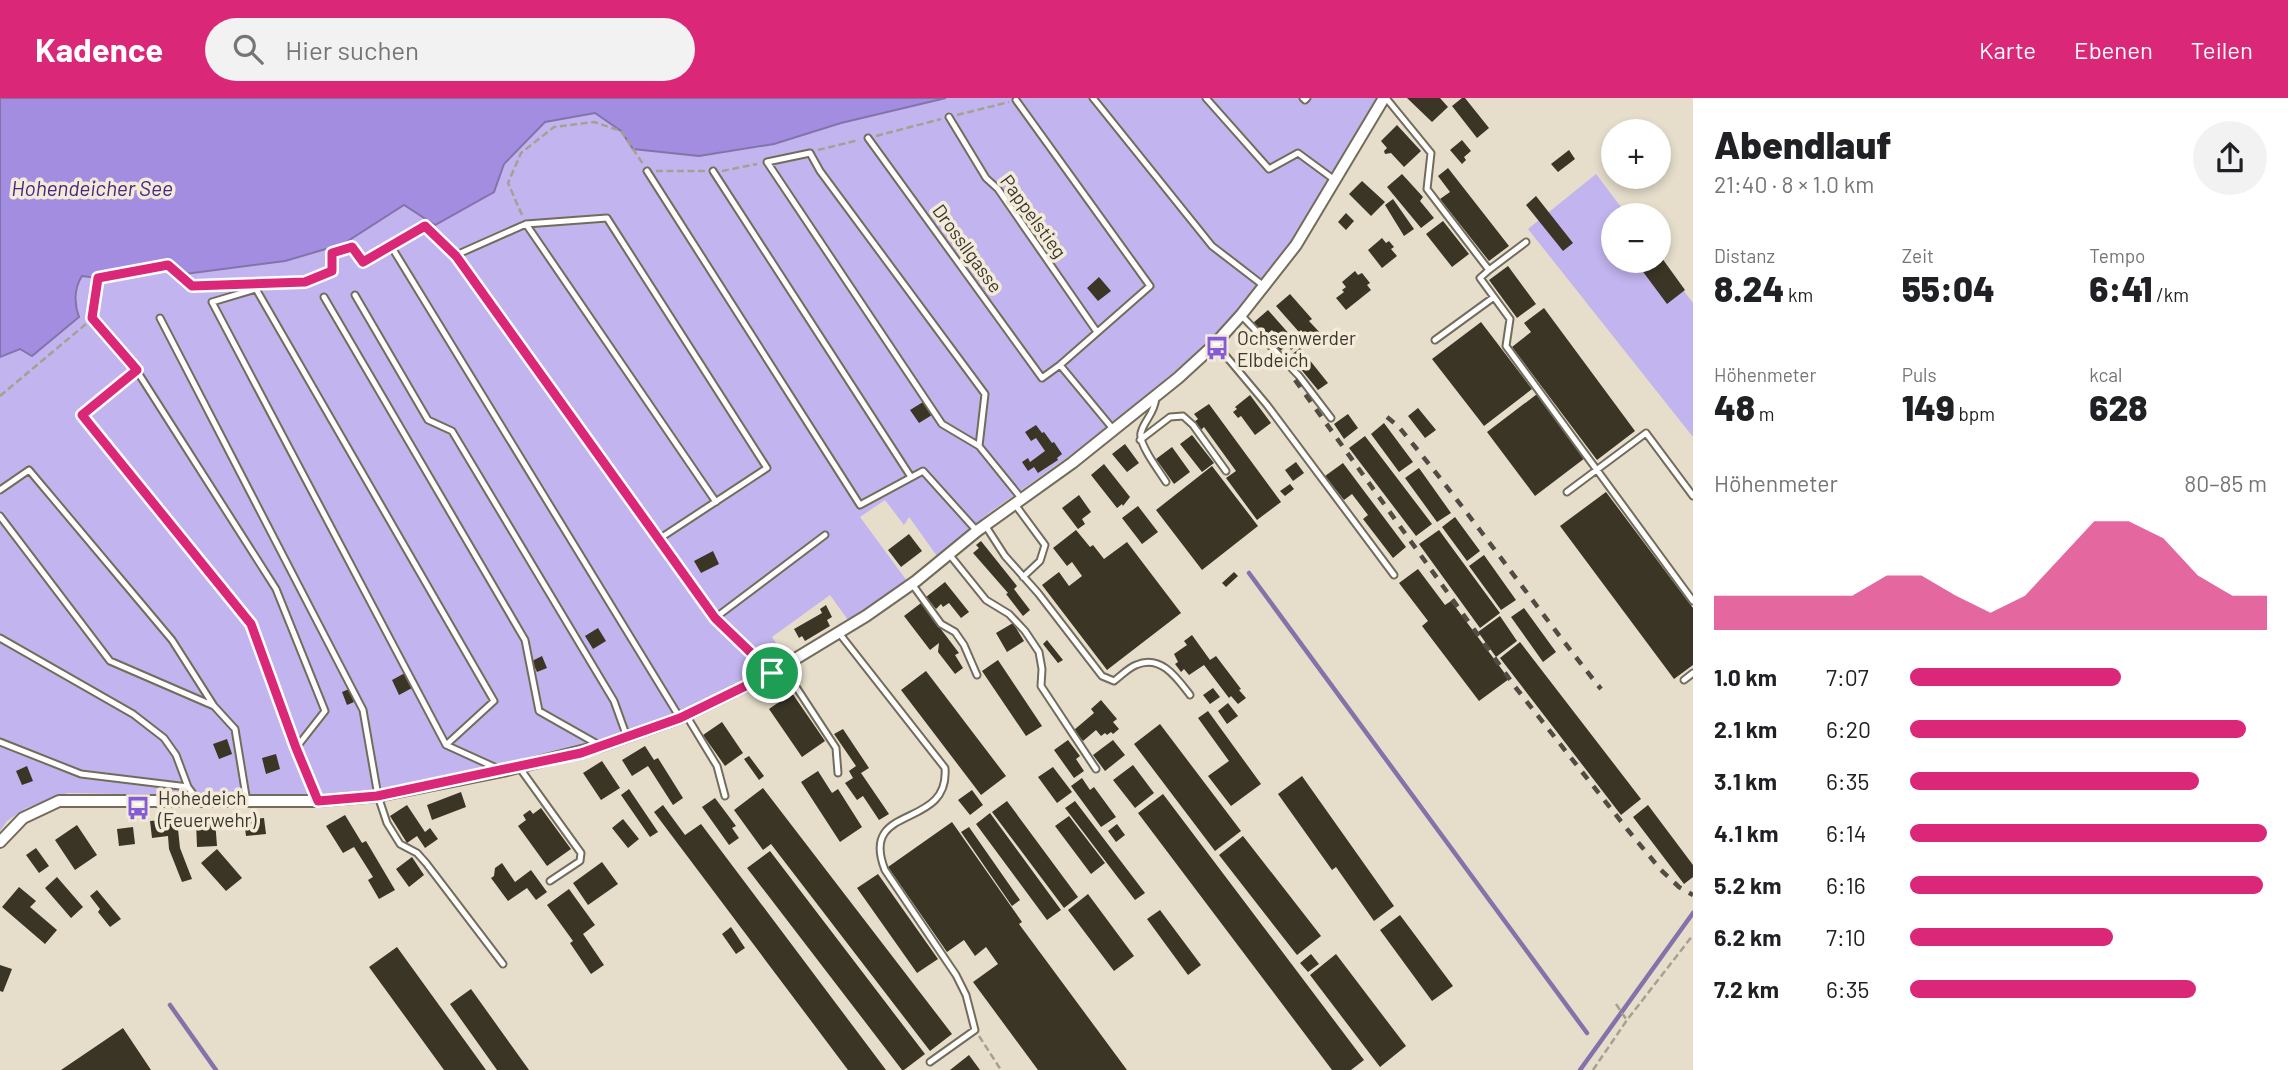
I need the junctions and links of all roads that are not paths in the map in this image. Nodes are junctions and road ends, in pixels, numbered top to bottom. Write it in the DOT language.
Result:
graph roads {
  1 [pos="1093,98"];
  2 [pos="1206,98"];
  3 [pos="1385,98"];
  4 [pos="1016,100"];
  5 [pos="948,117"];
  6 [pos="868,138"];
  7 [pos="647,171"];
  8 [pos="713,171"];
  9 [pos="1336,181"];
  10 [pos="526,224"];
  11 [pos="1526,242"];
  12 [pos="391,246"];
  13 [pos="1489,270"];
  14 [pos="1265,287"];
  15 [pos="355,295"];
  16 [pos="324,297"];
  17 [pos="1494,297"];
  18 [pos="1241,315"];
  19 [pos="92,318"];
  20 [pos="160,318"];
  21 [pos="1097,332"];
  22 [pos="1435,340"];
  23 [pos="1215,343"];
  24 [pos="1060,365"];
  25 [pos="137,370"];
  26 [pos="1157,395"];
  27 [pos="1331,418"];
  28 [pos="1114,429"];
  29 [pos="1140,440"];
  30 [pos="979,446"];
  31 [pos="1597,470"];
  32 [pos="1226,471"];
  33 [pos="911,477"];
  34 [pos="1166,482"];
  35 [pos="0,490"];
  36 [pos="1567,492"];
  37 [pos="1693,496"];
  38 [pos="1017,501"];
  39 [pos="716,502"];
  40 [pos="0,516"];
  41 [pos="981,528"];
  42 [pos="825,535"];
  43 [pos="659,539"];
  44 [pos="949,554"];
  45 [pos="1394,575"];
  46 [pos="1023,577"];
  47 [pos="912,584"];
  48 [pos="1693,601"];
  49 [pos="715,618"];
  50 [pos="839,633"];
  51 [pos="0,638"];
  52 [pos="778,670"];
  53 [pos="1693,673"];
  54 [pos="977,675"];
  55 [pos="1684,680"];
  56 [pos="1189,695"];
  57 [pos="214,706"];
  58 [pos="683,717"];
  59 [pos="627,737"];
  60 [pos="0,742"];
  61 [pos="446,745"];
  62 [pos="601,746"];
  63 [pos="296,748"];
  64 [pos="519,767"];
  65 [pos="1096,769"];
  66 [pos="503,771"];
  67 [pos="838,773"];
  68 [pos="188,787"];
  69 [pos="377,796"];
  70 [pos="725,796"];
  71 [pos="318,801"];
  72 [pos="199,802"];
  73 [pos="247,802"];
  74 [pos="0,842"];
  75 [pos="550,881"];
  76 [pos="503,964"];
  77 [pos="930,1062"];
  1 -- 14 [label="lane"];
  2 -- 9 [label="lane"];
  3 -- 9 [label="street"];
  3 -- 13 [label="lane"];
  4 -- 21 [label="lane"];
  5 -- 21 [label="lane, Pappelstieg"];
  6 -- 24 [label="lane, Drossllgasse"];
  7 -- 33 [label="lane"];
  8 -- 33 [label="lane"];
  9 -- 14 [label="street"];
  10 -- 39 [label="lane"];
  10 -- 39 [label="lane"];
  10 -- 43 [label="lane"];
  11 -- 13 [label="lane"];
  12 -- 58 [label="lane"];
  13 -- 17 [label="lane"];
  14 -- 18 [label="street"];
  15 -- 59 [label="lane"];
  16 -- 62 [label="lane"];
  17 -- 22 [label="lane"];
  17 -- 31 [label="lane"];
  18 -- 23 [label="street"];
  18 -- 27 [label="lane"];
  19 -- 25 [label="lane"];
  20 -- 69 [label="lane"];
  21 -- 24 [label="lane"];
  23 -- 26 [label="street"];
  23 -- 45 [label="lane"];
  24 -- 28 [label="lane"];
  25 -- 63 [label="lane"];
  25 -- 63 [label="lane"];
  26 -- 28 [label="street"];
  26 -- 29 [label="lane"];
  28 -- 38 [label="street"];
  29 -- 32 [label="lane"];
  29 -- 34 [label="lane"];
  30 -- 30 [label="lane"];
  30 -- 38 [label="lane"];
  31 -- 36 [label="lane"];
  31 -- 37 [label="lane"];
  31 -- 48 [label="lane"];
  33 -- 41 [label="lane"];
  35 -- 57 [label="lane"];
  38 -- 41 [label="street"];
  38 -- 46 [label="lane"];
  39 -- 43 [label="lane"];
  40 -- 57 [label="lane"];
  41 -- 44 [label="street"];
  41 -- 46 [label="lane"];
  42 -- 49 [label="lane"];
  43 -- 49 [label="lane"];
  44 -- 47 [label="street"];
  44 -- 65 [label="lane"];
  46 -- 56 [label="lane"];
  47 -- 50 [label="street"];
  47 -- 54 [label="lane"];
  49 -- 52 [label="lane"];
  50 -- 52 [label="street"];
  50 -- 77 [label="lane"];
  51 -- 68 [label="lane"];
  52 -- 58 [label="street"];
  52 -- 67 [label="lane"];
  53 -- 55 [label="lane"];
  57 -- 73 [label="lane"];
  58 -- 59 [label="street"];
  58 -- 70 [label="lane"];
  59 -- 62 [label="street"];
  60 -- 68 [label="lane"];
  61 -- 61 [label="lane"];
  61 -- 66 [label="lane"];
  62 -- 64 [label="street"];
  63 -- 71 [label="lane"];
  64 -- 66 [label="street"];
  64 -- 75 [label="lane"];
  66 -- 69 [label="street"];
  68 -- 72 [label="lane"];
  69 -- 71 [label="street"];
  69 -- 76 [label="lane"];
  71 -- 73 [label="street"];
  72 -- 73 [label="street"];
  72 -- 74 [label="street"];
}
